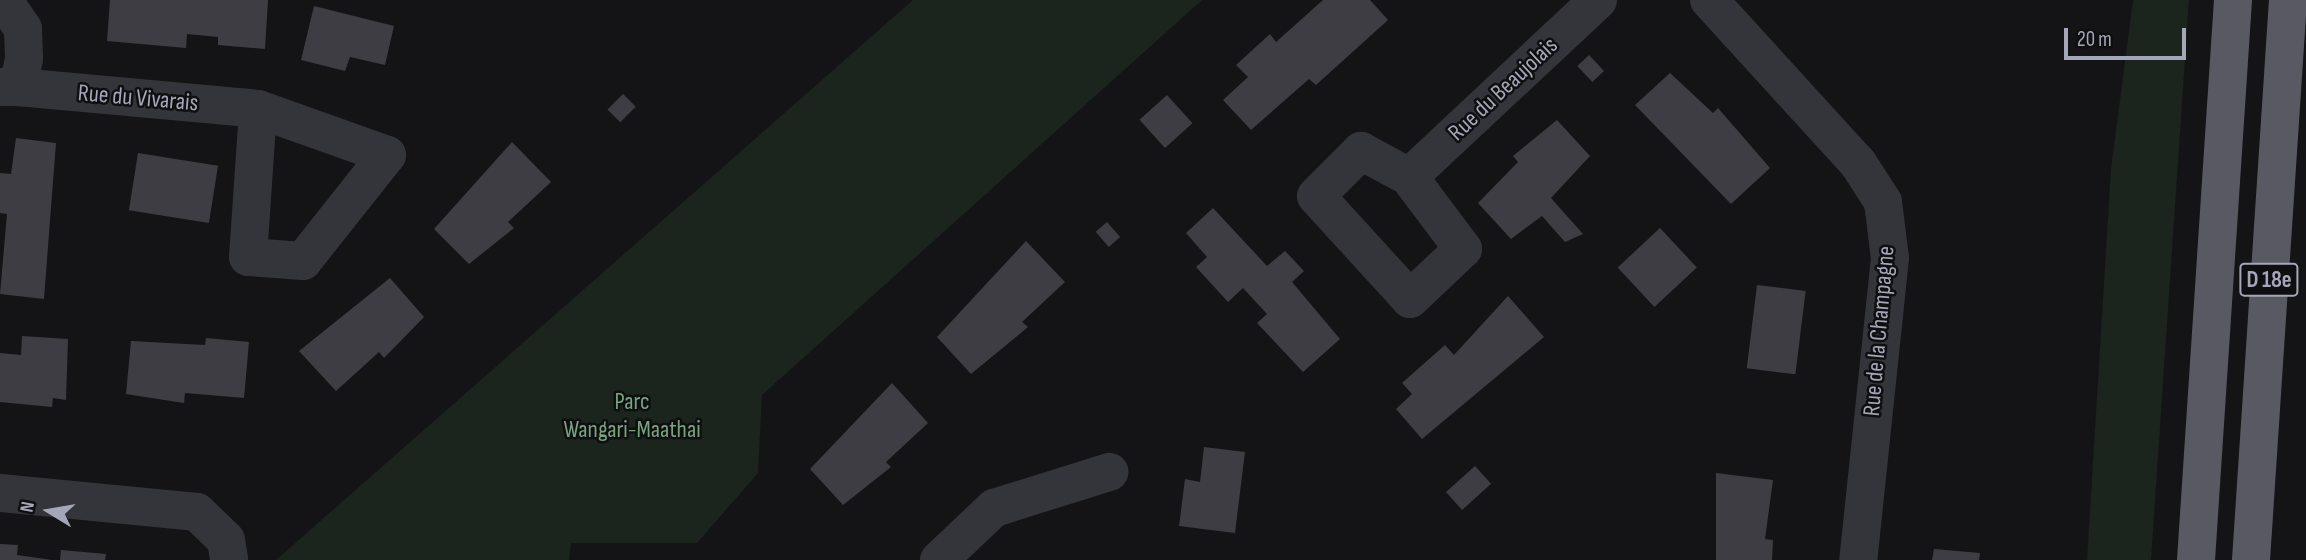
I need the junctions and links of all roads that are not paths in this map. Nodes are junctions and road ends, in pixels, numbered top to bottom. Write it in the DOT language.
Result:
graph roads {
  1 [pos="1598,0"];
  2 [pos="1709,0"];
  3 [pos="2233,0"];
  4 [pos="2288,0"];
  5 [pos="0,7"];
  6 [pos="9,87"];
  7 [pos="258,108"];
  8 [pos="1409,177"];
  9 [pos="1110,472"];
  10 [pos="0,493"];
  11 [pos="229,560"];
  12 [pos="939,560"];
  13 [pos="1858,560"];
  14 [pos="2196,560"];
  15 [pos="2251,560"];
  1 -- 8 [label="street, Rue du Beaujolais"];
  2 -- 13 [label="street, Rue de la Champagne"];
  3 -- 14 [label="highway, D 18e"];
  4 -- 15 [label="highway, D 18e"];
  5 -- 6 [label="street"];
  6 -- 7 [label="street, Rue du Vivarais"];
  9 -- 12 [label="street"];
  10 -- 11 [label="street"];
}
